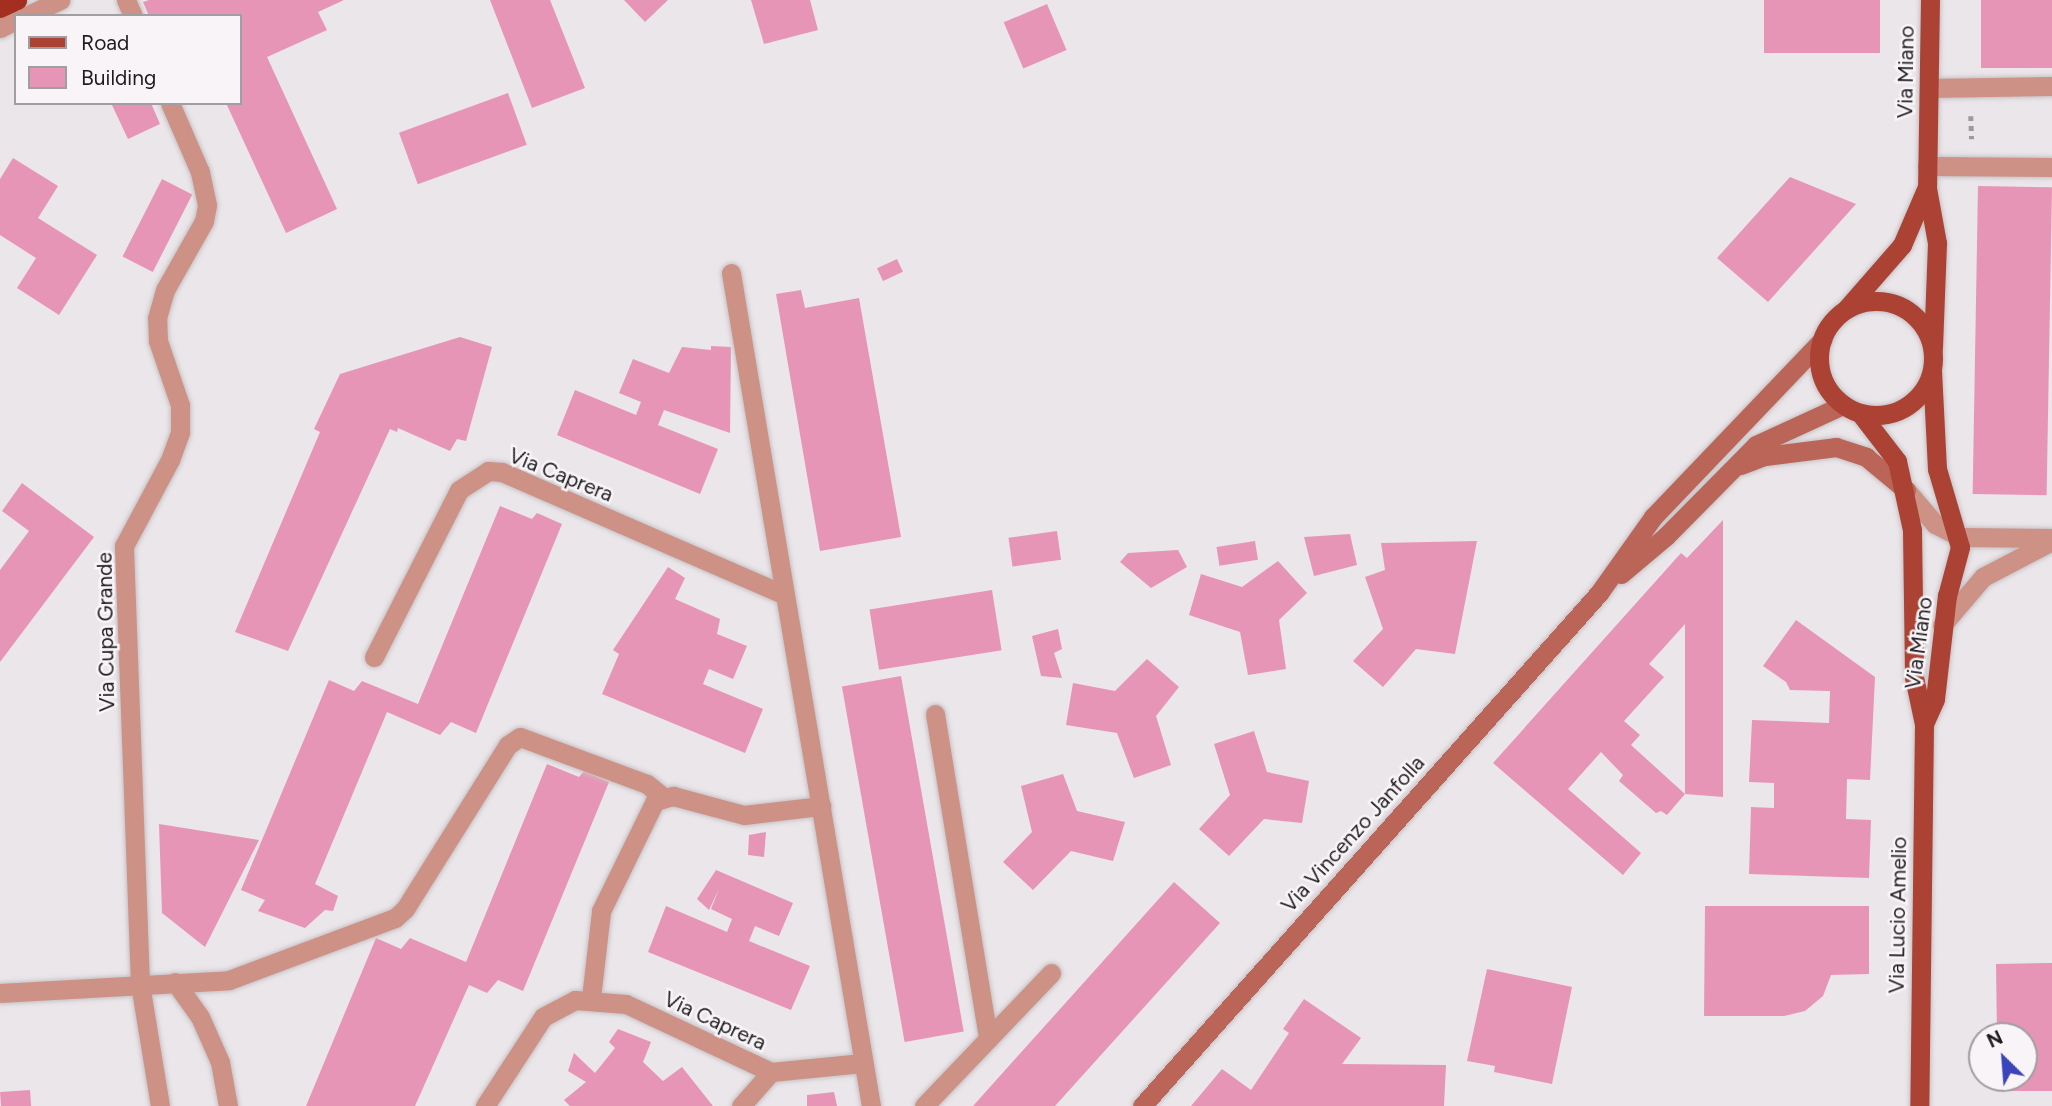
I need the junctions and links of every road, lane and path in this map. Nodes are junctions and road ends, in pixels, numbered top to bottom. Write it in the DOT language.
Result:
graph roads {
  1 [pos="17,0"];
  2 [pos="60,0"];
  3 [pos="1930,0"];
  4 [pos="0,8"];
  5 [pos="30,14"];
  6 [pos="2052,86"];
  7 [pos="1929,88"];
  8 [pos="171,105"];
  9 [pos="1971,105"];
  10 [pos="1972,149"];
  11 [pos="1927,166"];
  12 [pos="2052,167"];
  13 [pos="1927,188"];
  14 [pos="731,273"];
  15 [pos="1845,311"];
  16 [pos="1822,340"];
  17 [pos="1932,362"];
  18 [pos="1851,409"];
  19 [pos="1730,470"];
  20 [pos="1906,490"];
  21 [pos="1959,537"];
  22 [pos="2052,540"];
  23 [pos="1599,593"];
  24 [pos="782,594"];
  25 [pos="1942,625"];
  26 [pos="374,657"];
  27 [pos="935,714"];
  28 [pos="1923,724"];
  29 [pos="663,796"];
  30 [pos="821,806"];
  31 [pos="1051,973"];
  32 [pos="175,982"];
  33 [pos="139,984"];
  34 [pos="0,993"];
  35 [pos="592,998"];
  36 [pos="988,1039"];
  37 [pos="863,1063"];
  38 [pos="771,1072"];
  39 [pos="160,1106"];
  40 [pos="228,1106"];
  41 [pos="485,1106"];
  42 [pos="741,1106"];
  43 [pos="871,1106"];
  44 [pos="924,1106"];
  45 [pos="1142,1106"];
  46 [pos="1919,1106"];
  1 -- 4 [label="highway"];
  2 -- 5 [label="street"];
  3 -- 7 [label="main road, Via Miano"];
  6 -- 7 [label="street"];
  7 -- 11 [label="main road, Via Miano"];
  8 -- 33 [label="street, Via Cupa Grande"];
  9 -- 10 [label="path"];
  11 -- 12 [label="street"];
  11 -- 13 [label="main road, Via Miano"];
  13 -- 15 [label="main road, Via Miano"];
  13 -- 17 [label="main road, Via Miano"];
  14 -- 24 [label="street"];
  15 -- 16 [label="main road, Via Miano"];
  15 -- 17 [label="main road, Via Miano"];
  16 -- 18 [label="main road, Via Miano"];
  16 -- 23 [label="main road, Via Vincenzo Janfolla"];
  17 -- 18 [label="main road, Via Miano"];
  17 -- 21 [label="main road, Via Miano"];
  18 -- 19 [label="main road, Via Vincenzo Janfolla"];
  18 -- 20 [label="main road, Via Miano"];
  19 -- 20 [label="main road"];
  19 -- 23 [label="main road, Via Vincenzo Janfolla"];
  20 -- 21 [label="street"];
  20 -- 28 [label="main road, Via Miano"];
  21 -- 22 [label="street"];
  21 -- 25 [label="main road, Via Miano"];
  22 -- 25 [label="street"];
  23 -- 45 [label="main road, Via Vincenzo Janfolla"];
  24 -- 26 [label="street, Via Caprera"];
  24 -- 30 [label="street"];
  25 -- 28 [label="main road, Via Miano"];
  27 -- 36 [label="street"];
  28 -- 46 [label="main road, Via Lucio Amelio"];
  29 -- 30 [label="street"];
  29 -- 32 [label="street"];
  29 -- 35 [label="street"];
  30 -- 37 [label="street"];
  31 -- 36 [label="street"];
  32 -- 33 [label="street"];
  32 -- 40 [label="street"];
  33 -- 34 [label="street"];
  33 -- 39 [label="street, Via Cupa Grande"];
  35 -- 38 [label="street, Via Caprera"];
  35 -- 41 [label="street, Via Caprera"];
  36 -- 44 [label="street"];
  37 -- 38 [label="street, Via Caprera"];
  37 -- 43 [label="street"];
  38 -- 42 [label="street"];
}
